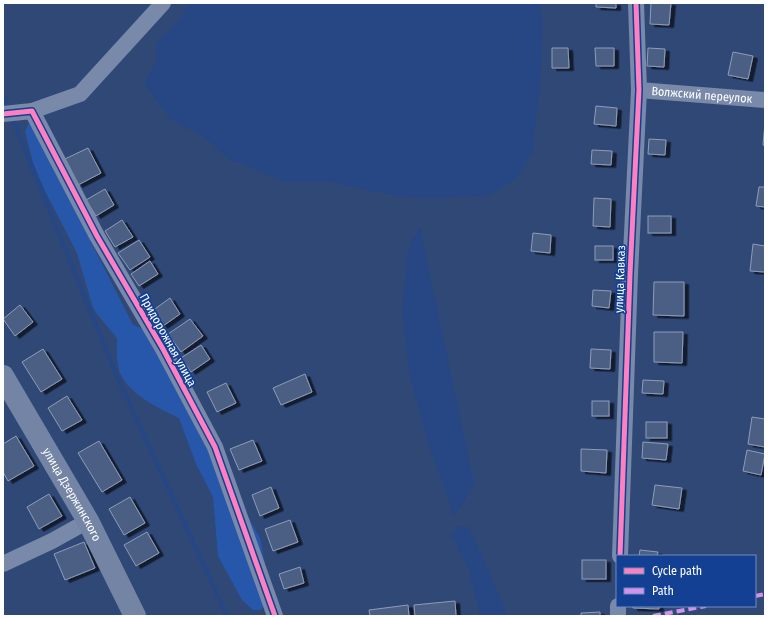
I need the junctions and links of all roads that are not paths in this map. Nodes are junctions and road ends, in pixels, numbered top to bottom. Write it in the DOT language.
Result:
graph roads {
  1 [pos="151,3"];
  2 [pos="163,3"];
  3 [pos="636,3"];
  4 [pos="147,20"];
  5 [pos="639,90"];
  6 [pos="765,100"];
  7 [pos="32,112"];
  8 [pos="3,114"];
  9 [pos="3,376"];
  10 [pos="88,521"];
  11 [pos="620,555"];
  12 [pos="3,564"];
  13 [pos="135,616"];
  14 [pos="275,616"];
  1 -- 4 [label="street"];
  2 -- 4 [label="street"];
  3 -- 5 [label="street, улица Кавказ"];
  4 -- 7 [label="street"];
  5 -- 6 [label="street, Волжский переулок"];
  5 -- 11 [label="street, улица Кавказ"];
  7 -- 8 [label="street"];
  7 -- 14 [label="street, Придорожная улица"];
  9 -- 10 [label="main road, улица Дзержинского"];
  10 -- 12 [label="street"];
  10 -- 13 [label="main road, улица Дзержинского"];
}
